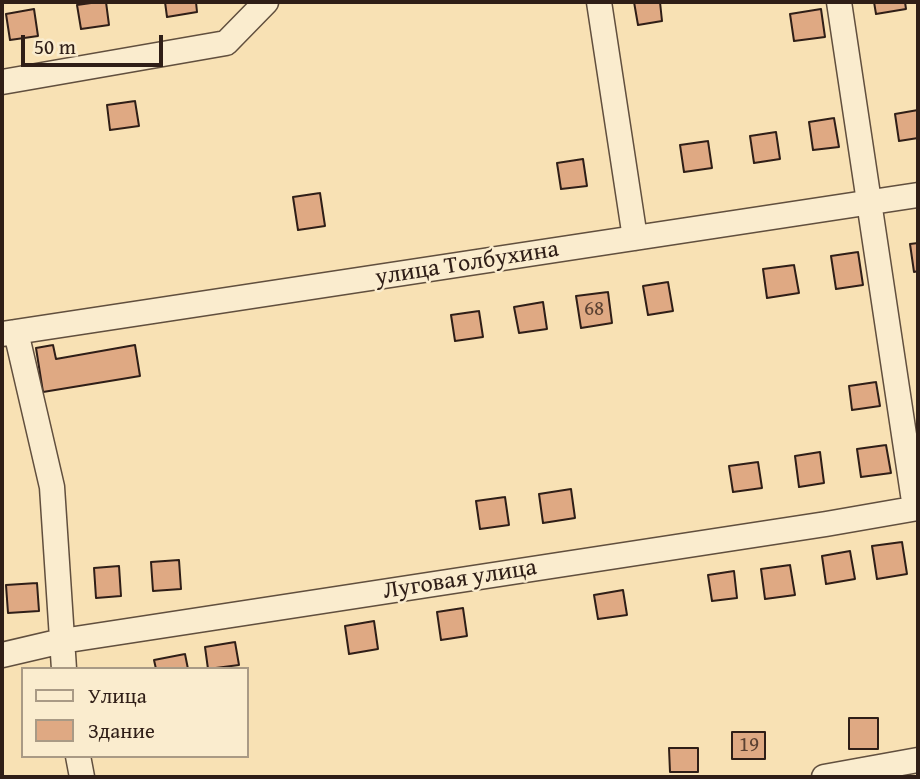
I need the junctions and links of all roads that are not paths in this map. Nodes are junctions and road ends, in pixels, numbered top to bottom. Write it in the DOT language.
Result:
graph roads {
  1 [pos="266,2"];
  2 [pos="599,2"];
  3 [pos="839,2"];
  4 [pos="2,82"];
  5 [pos="918,195"];
  6 [pos="869,203"];
  7 [pos="635,238"];
  8 [pos="9,333"];
  9 [pos="917,508"];
  10 [pos="62,641"];
  11 [pos="2,655"];
  12 [pos="64,667"];
  13 [pos="78,758"];
  14 [pos="918,760"];
  15 [pos="82,777"];
  16 [pos="824,777"];
  1 -- 4 [label="street"];
  2 -- 7 [label="street"];
  3 -- 6 [label="street"];
  5 -- 6 [label="street, улица Толбухина"];
  6 -- 7 [label="street, улица Толбухина"];
  6 -- 9 [label="street"];
  7 -- 8 [label="street, улица Толбухина"];
  8 -- 10 [label="street"];
  9 -- 10 [label="street, Луговая улица"];
  10 -- 11 [label="street, Луговая улица"];
  10 -- 12 [label="street"];
  13 -- 15 [label="street"];
  14 -- 16 [label="street"];
}
